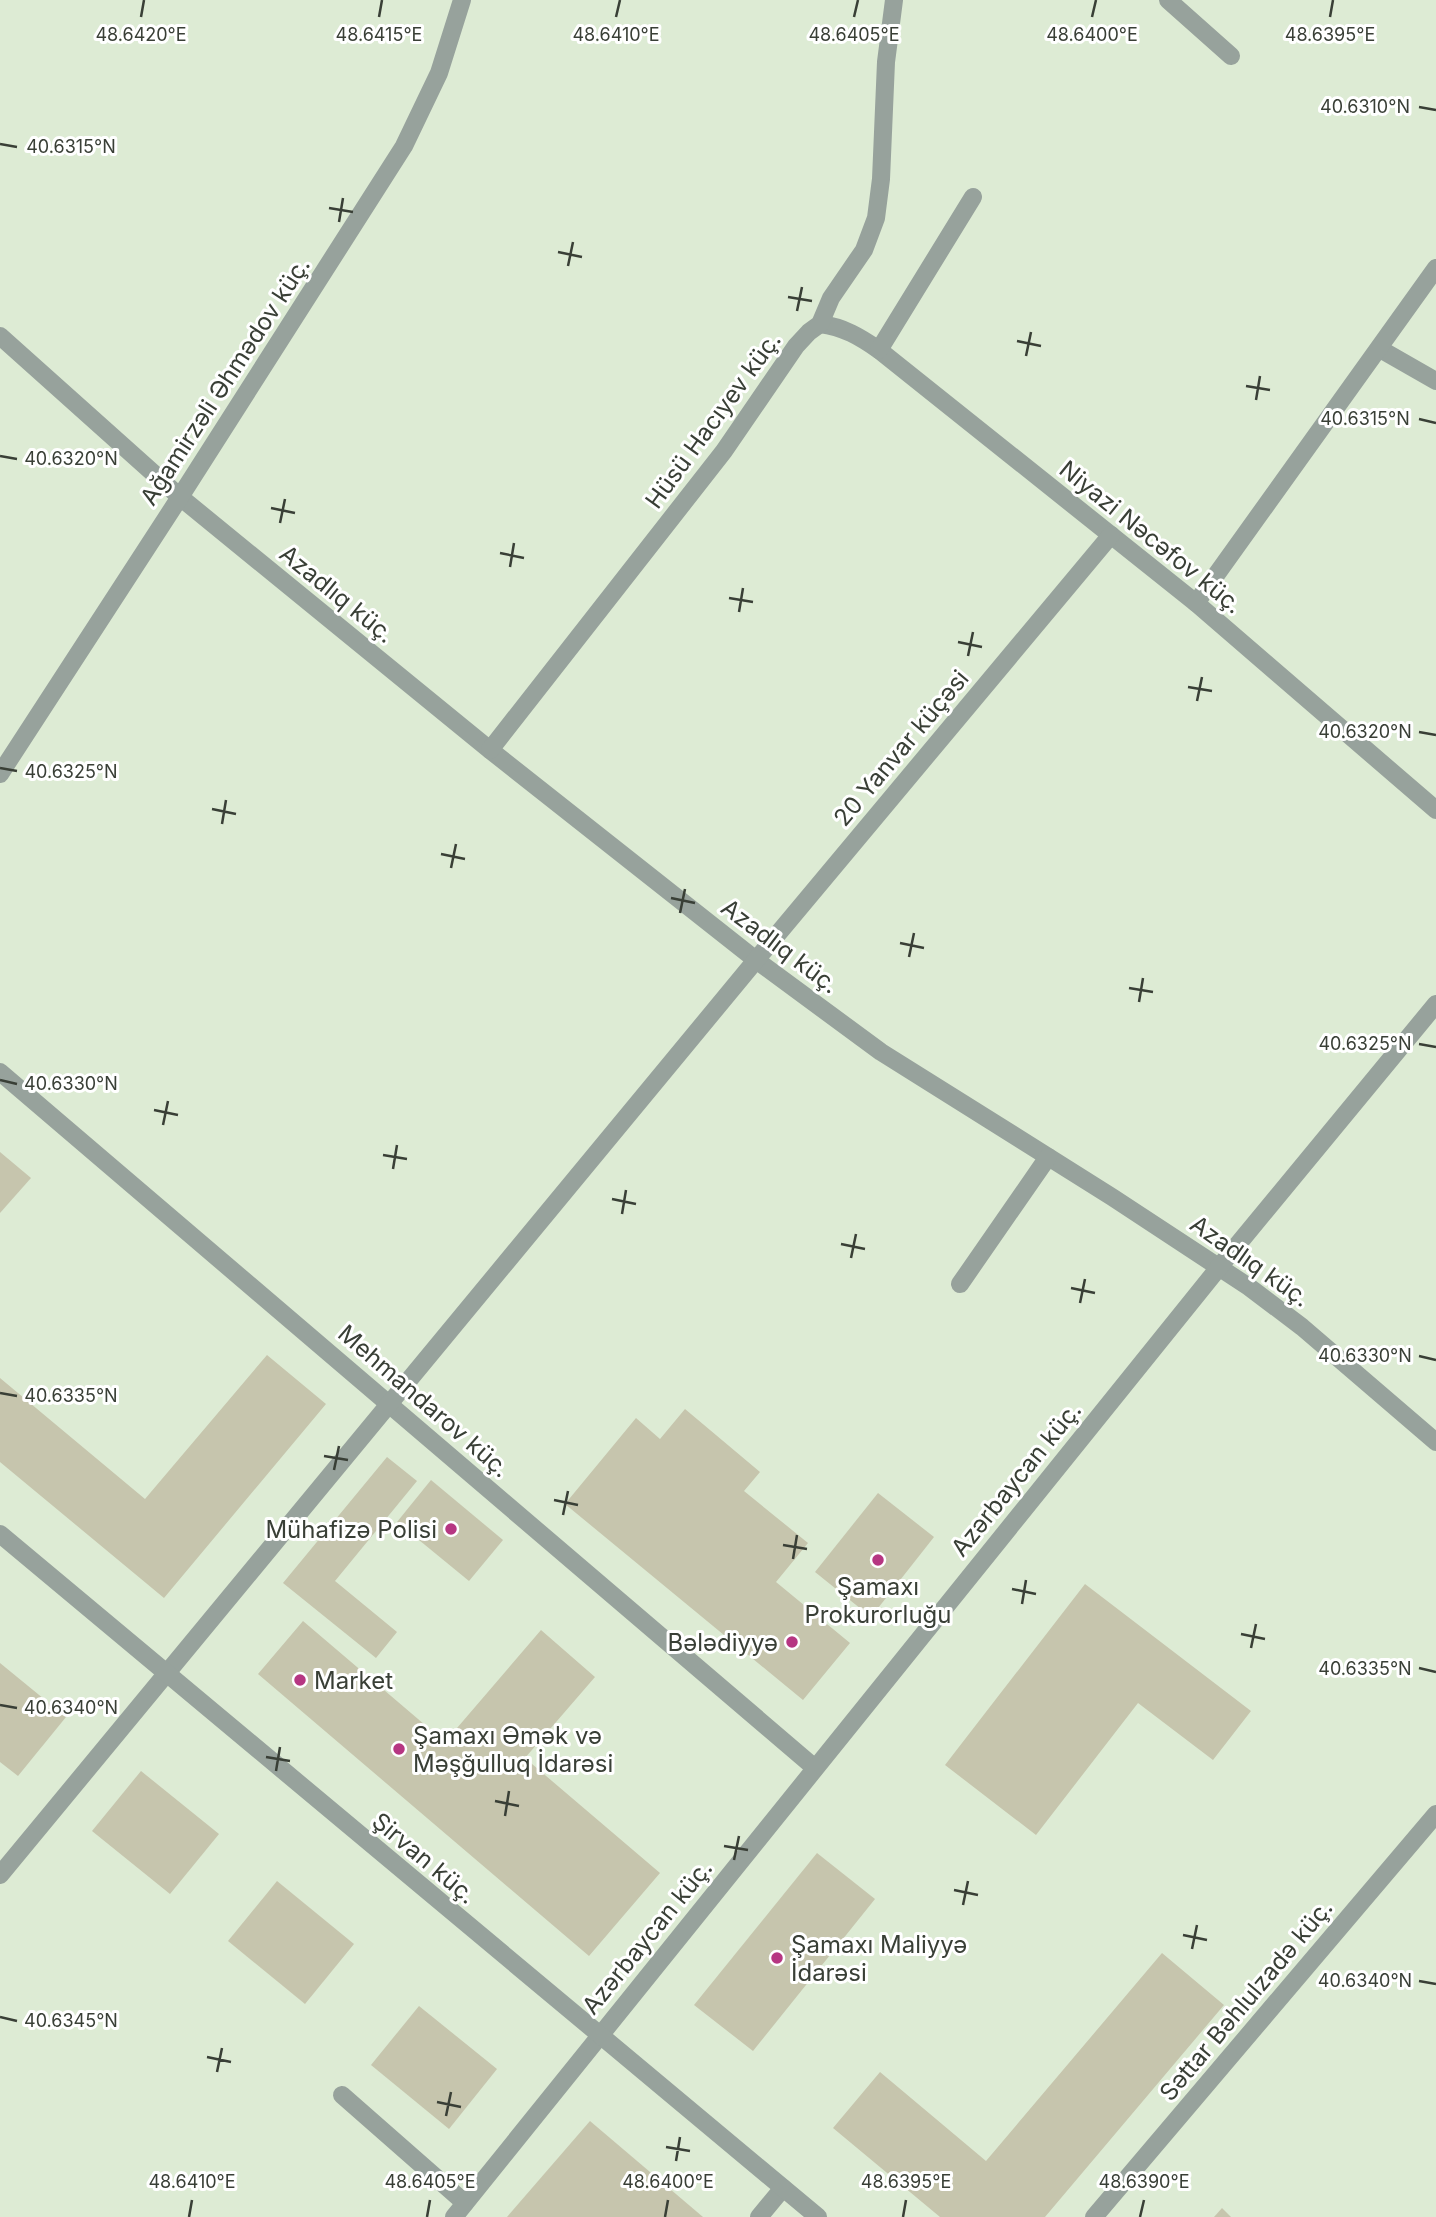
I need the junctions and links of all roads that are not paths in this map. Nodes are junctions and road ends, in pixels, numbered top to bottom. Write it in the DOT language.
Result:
graph roads {
  1 [pos="462,0"];
  2 [pos="894,0"];
  3 [pos="1168,0"];
  4 [pos="1231,56"];
  5 [pos="973,197"];
  6 [pos="1436,268"];
  7 [pos="820,324"];
  8 [pos="0,336"];
  9 [pos="1380,349"];
  10 [pos="879,350"];
  11 [pos="1436,381"];
  12 [pos="180,497"];
  13 [pos="1111,535"];
  14 [pos="1196,603"];
  15 [pos="490,750"];
  16 [pos="0,774"];
  17 [pos="1436,810"];
  18 [pos="756,960"];
  19 [pos="1436,1004"];
  20 [pos="0,1072"];
  21 [pos="1048,1157"];
  22 [pos="1220,1266"];
  23 [pos="960,1284"];
  24 [pos="390,1404"];
  25 [pos="1436,1442"];
  26 [pos="0,1534"];
  27 [pos="166,1674"];
  28 [pos="815,1768"];
  29 [pos="1436,1814"];
  30 [pos="0,1875"];
  31 [pos="599,2036"];
  32 [pos="342,2095"];
  33 [pos="783,2188"];
  34 [pos="465,2203"];
  35 [pos="454,2217"];
  36 [pos="759,2217"];
  37 [pos="818,2217"];
  38 [pos="1094,2217"];
  1 -- 12 [label="street, Ağamirzəli Əhmədov küç."];
  2 -- 7 [label="street, Hüsü Hacıyev küç."];
  3 -- 4 [label="street"];
  5 -- 10 [label="street"];
  6 -- 9 [label="street"];
  7 -- 10 [label="street, Niyazi Nəcəfov küç."];
  7 -- 15 [label="street, Hüsü Hacıyev küç."];
  8 -- 12 [label="street, Azadlıq küç."];
  9 -- 11 [label="street"];
  9 -- 14 [label="street"];
  10 -- 13 [label="street, Niyazi Nəcəfov küç."];
  12 -- 15 [label="street, Azadlıq küç."];
  12 -- 16 [label="street, Ağamirzəli Əhmədov küç."];
  13 -- 14 [label="street, Niyazi Nəcəfov küç."];
  13 -- 18 [label="street, 20 Yanvar küçəsi"];
  14 -- 17 [label="street, Niyazi Nəcəfov küç."];
  15 -- 18 [label="street, Azadlıq küç."];
  18 -- 21 [label="street, Azadlıq küç."];
  18 -- 24 [label="street, 20 Yanvar küçəsi"];
  19 -- 22 [label="street, Azərbaycan küç."];
  20 -- 24 [label="street, Mehmandarov küç."];
  21 -- 22 [label="street, Azadlıq küç."];
  21 -- 23 [label="street"];
  22 -- 25 [label="street, Azadlıq küç."];
  22 -- 28 [label="street, Azərbaycan küç."];
  24 -- 27 [label="street, 20 Yanvar küçəsi"];
  24 -- 28 [label="street, Mehmandarov küç."];
  26 -- 27 [label="street, Şirvan küç."];
  27 -- 30 [label="street, 20 Yanvar küçəsi"];
  27 -- 31 [label="street, Şirvan küç."];
  28 -- 31 [label="street, Azərbaycan küç."];
  29 -- 38 [label="street, Səttar Bəhlulzadə küç."];
  31 -- 33 [label="street, Şirvan küç."];
  31 -- 34 [label="street, Azərbaycan küç."];
  32 -- 34 [label="street"];
  33 -- 36 [label="street"];
  33 -- 37 [label="street, Şirvan küç."];
  34 -- 35 [label="street, Azərbaycan küç."];
}
